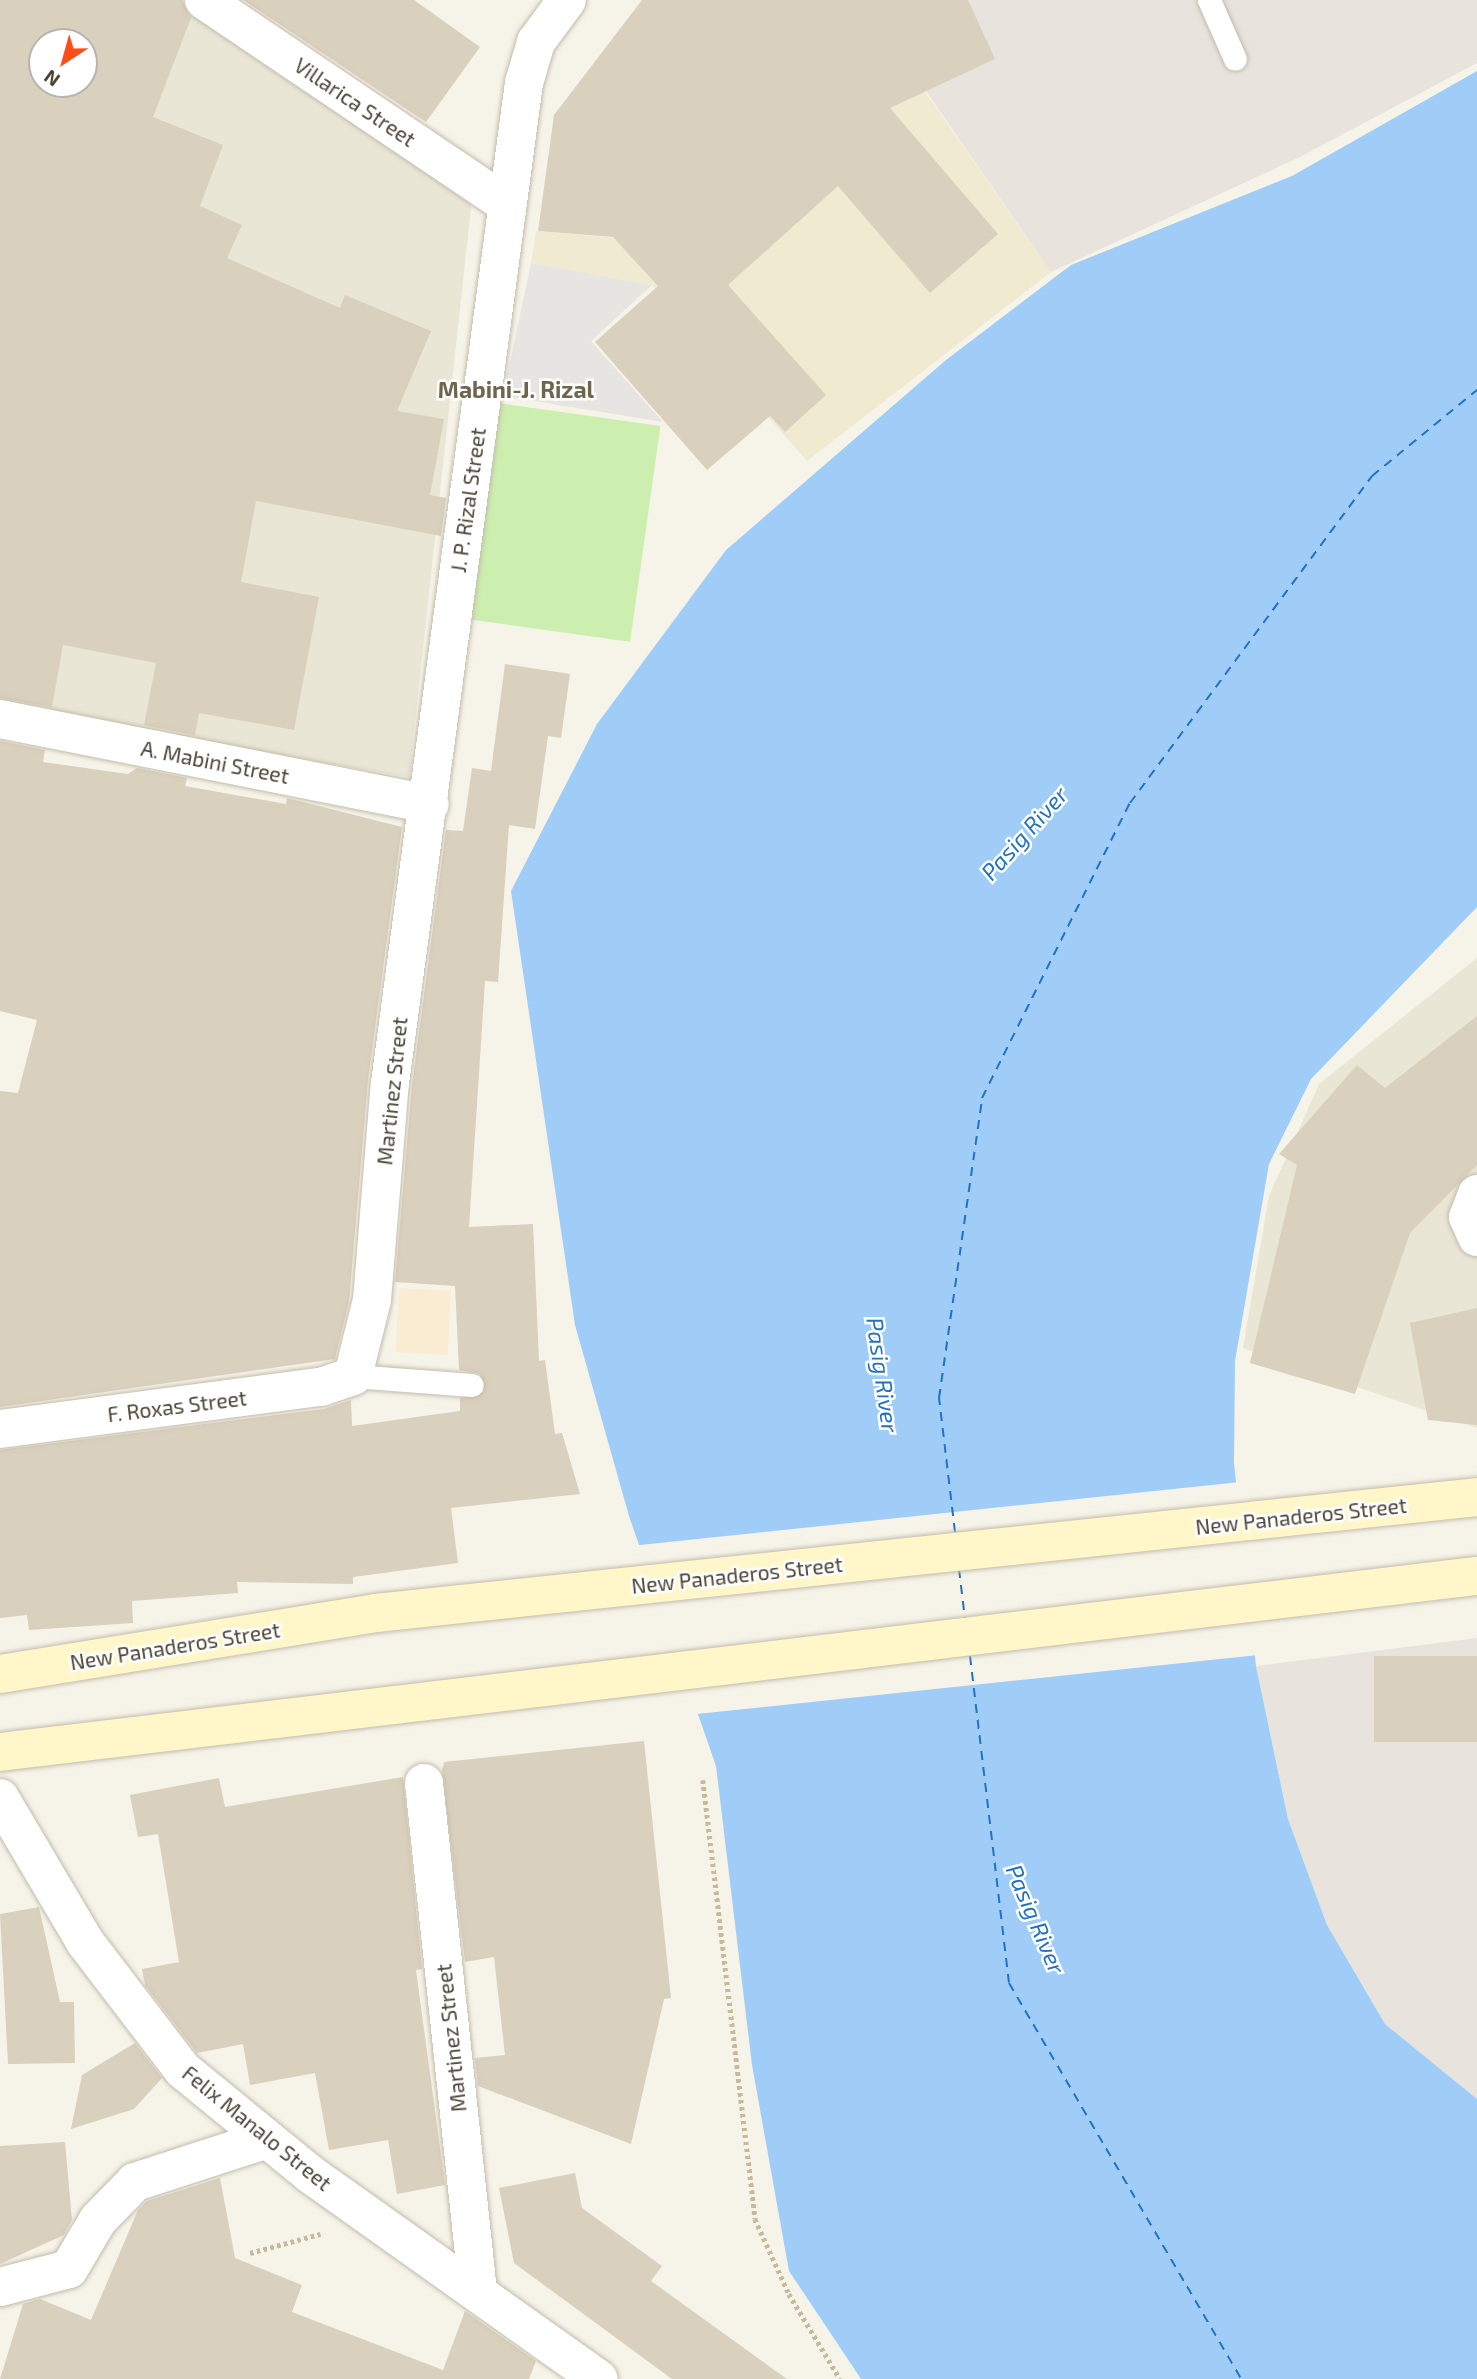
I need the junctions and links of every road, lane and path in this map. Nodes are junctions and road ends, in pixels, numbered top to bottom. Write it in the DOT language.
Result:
graph roads {
  1 [pos="204,0"];
  2 [pos="567,0"];
  3 [pos="1209,0"];
  4 [pos="1235,59"];
  5 [pos="506,204"];
  6 [pos="0,719"];
  7 [pos="429,804"];
  8 [pos="1477,1194"];
  9 [pos="1477,1237"];
  10 [pos="353,1376"];
  11 [pos="472,1385"];
  12 [pos="0,1429"];
  13 [pos="1477,1497"];
  14 [pos="1477,1576"];
  15 [pos="0,1674"];
  16 [pos="0,1752"];
  17 [pos="703,1780"];
  18 [pos="424,1783"];
  19 [pos="0,1798"];
  20 [pos="264,2140"];
  21 [pos="348,2201"];
  22 [pos="250,2253"];
  23 [pos="0,2287"];
  24 [pos="478,2292"];
  25 [pos="597,2379"];
  26 [pos="839,2379"];
  1 -- 5 [label="street, Villarica Street"];
  2 -- 5 [label="street, J. P. Rizal Street"];
  3 -- 4 [label="lane"];
  5 -- 7 [label="street, J. P. Rizal Street"];
  6 -- 7 [label="street, A. Mabini Street"];
  7 -- 10 [label="street, Martinez Street"];
  8 -- 9 [label="street"];
  10 -- 11 [label="lane"];
  10 -- 12 [label="street, F. Roxas Street"];
  13 -- 15 [label="main road, New Panaderos Street"];
  14 -- 16 [label="main road"];
  17 -- 26 [label="path"];
  18 -- 24 [label="street, Martinez Street"];
  19 -- 20 [label="street, Felix Manalo Street"];
  20 -- 21 [label="street, Felix Manalo Street"];
  20 -- 23 [label="street"];
  21 -- 22 [label="path"];
  21 -- 24 [label="street, Felix Manalo Street"];
  24 -- 25 [label="street, Felix Manalo Street"];
}
